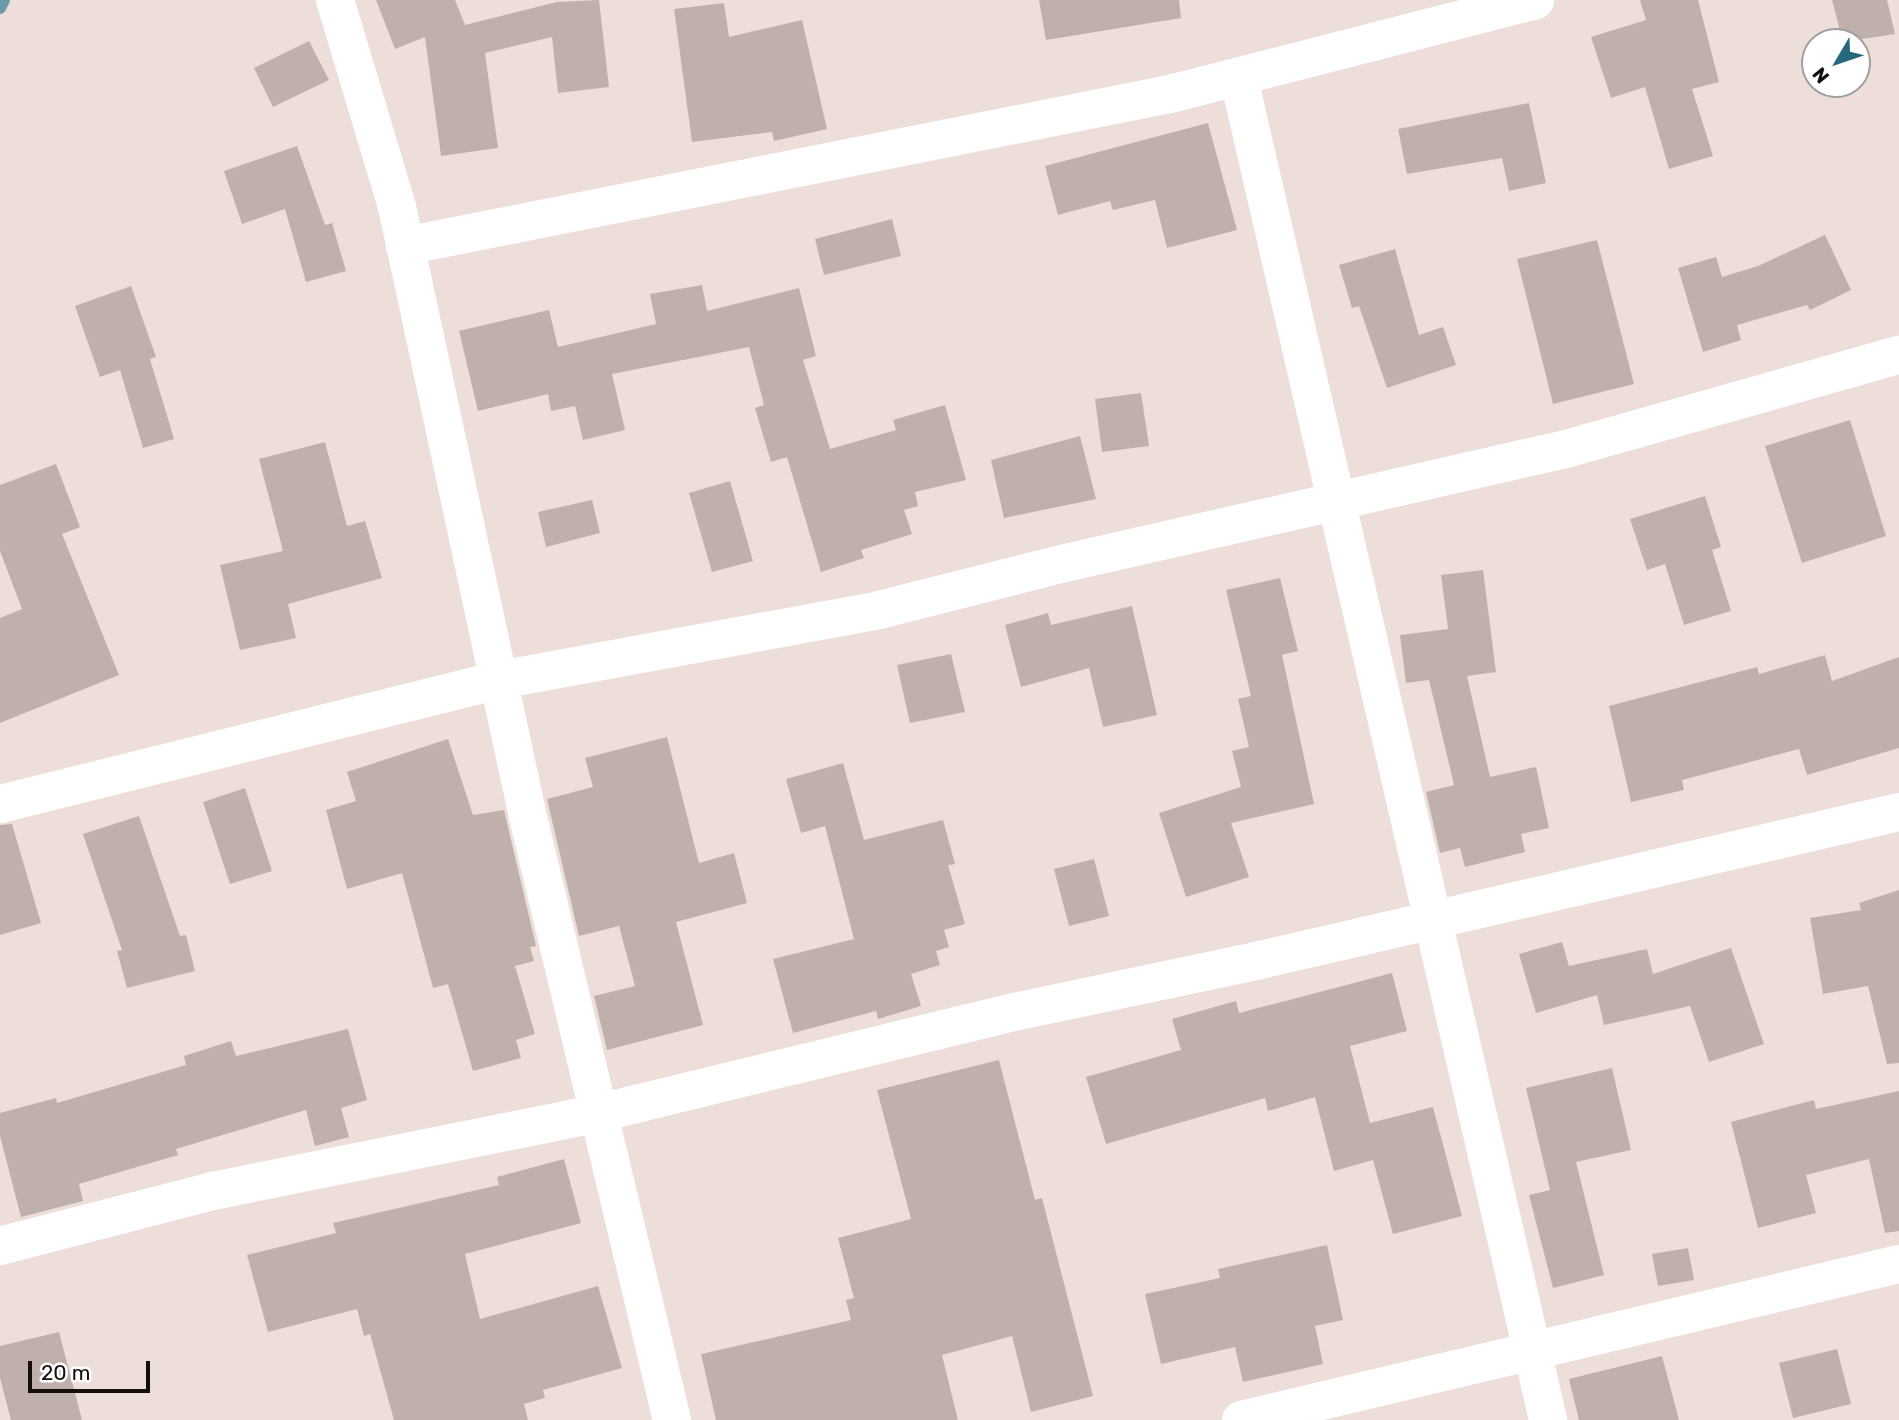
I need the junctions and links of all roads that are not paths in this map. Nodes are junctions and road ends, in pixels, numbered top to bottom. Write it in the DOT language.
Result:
graph roads {
  1 [pos="335,0"];
  2 [pos="1535,0"];
  3 [pos="1239,79"];
  4 [pos="405,246"];
  5 [pos="1899,355"];
  6 [pos="1337,502"];
  7 [pos="499,680"];
  8 [pos="0,804"];
  9 [pos="1899,812"];
  10 [pos="1434,920"];
  11 [pos="599,1113"];
  12 [pos="0,1246"];
  13 [pos="1899,1264"];
  14 [pos="1534,1351"];
  15 [pos="672,1420"];
  16 [pos="1241,1420"];
  17 [pos="1548,1420"];
  1 -- 4 [label="street"];
  2 -- 3 [label="street"];
  3 -- 4 [label="street"];
  3 -- 6 [label="street"];
  4 -- 7 [label="street"];
  5 -- 6 [label="street"];
  6 -- 7 [label="street"];
  6 -- 10 [label="street"];
  7 -- 8 [label="street"];
  7 -- 11 [label="street"];
  9 -- 10 [label="street"];
  10 -- 11 [label="street"];
  10 -- 14 [label="street"];
  11 -- 12 [label="street"];
  11 -- 15 [label="street"];
  13 -- 14 [label="street"];
  14 -- 16 [label="street"];
  14 -- 17 [label="street"];
}
